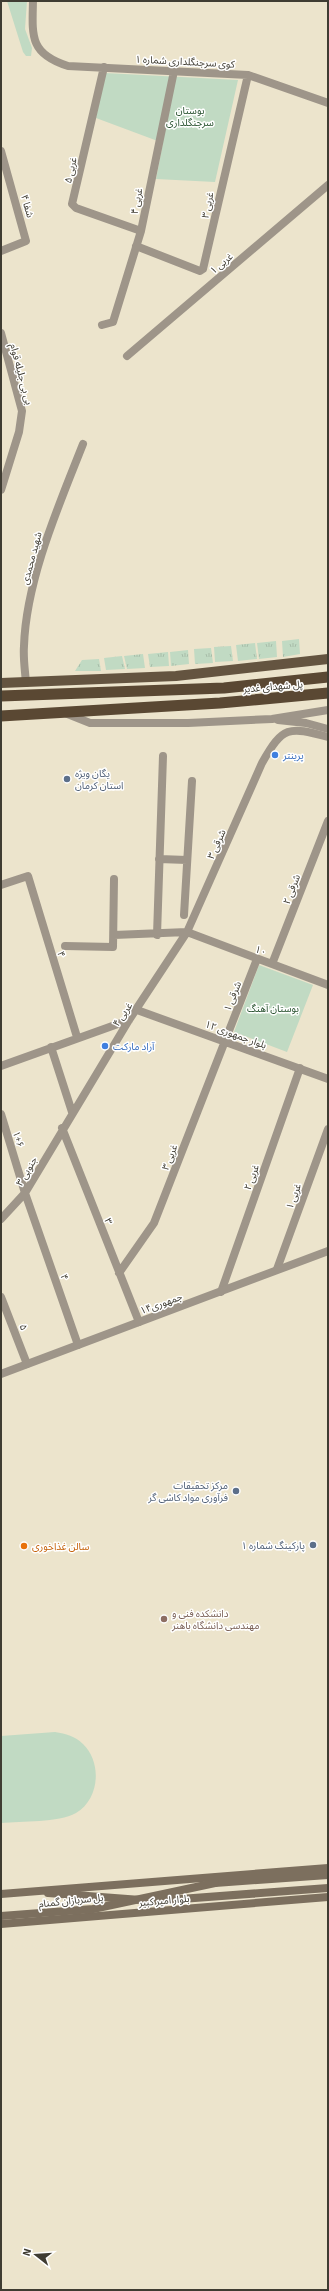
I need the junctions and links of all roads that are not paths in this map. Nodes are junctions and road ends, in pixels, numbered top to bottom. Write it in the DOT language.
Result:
graph roads {
  1 [pos="33,1"];
  2 [pos="104,67"];
  3 [pos="174,71"];
  4 [pos="248,75"];
  5 [pos="328,103"];
  6 [pos="1,151"];
  7 [pos="328,185"];
  8 [pos="141,231"];
  9 [pos="136,246"];
  10 [pos="1,251"];
  11 [pos="102,325"];
  12 [pos="1,333"];
  13 [pos="127,356"];
  14 [pos="83,444"];
  15 [pos="1,490"];
  16 [pos="327,659"];
  17 [pos="328,677"];
  18 [pos="26,682"];
  19 [pos="1,683"];
  20 [pos="328,693"];
  21 [pos="1,696"];
  22 [pos="328,710"];
  23 [pos="64,713"];
  24 [pos="1,716"];
  25 [pos="272,719"];
  26 [pos="328,729"];
  27 [pos="328,738"];
  28 [pos="163,756"];
  29 [pos="192,781"];
  30 [pos="328,821"];
  31 [pos="159,859"];
  32 [pos="187,860"];
  33 [pos="114,879"];
  34 [pos="1,885"];
  35 [pos="184,915"];
  36 [pos="187,932"];
  37 [pos="114,935"];
  38 [pos="157,935"];
  39 [pos="65,946"];
  40 [pos="257,959"];
  41 [pos="272,964"];
  42 [pos="328,985"];
  43 [pos="137,1010"];
  44 [pos="129,1020"];
  45 [pos="77,1037"];
  46 [pos="225,1041"];
  47 [pos="51,1047"];
  48 [pos="1,1066"];
  49 [pos="300,1068"];
  50 [pos="328,1079"];
  51 [pos="72,1112"];
  52 [pos="1,1114"];
  53 [pos="62,1128"];
  54 [pos="328,1129"];
  55 [pos="25,1193"];
  56 [pos="1,1219"];
  57 [pos="328,1251"];
  58 [pos="277,1269"];
  59 [pos="119,1273"];
  60 [pos="221,1292"];
  61 [pos="1,1297"];
  62 [pos="139,1322"];
  63 [pos="78,1345"];
  64 [pos="28,1364"];
  65 [pos="1,1374"];
  66 [pos="328,1868"];
  67 [pos="328,1875"];
  68 [pos="328,1888"];
  69 [pos="22,1892"];
  70 [pos="1,1894"];
  71 [pos="328,1897"];
  72 [pos="1,1916"];
  73 [pos="1,1924"];
  1 -- 2 [label="street, کوی سرجنگلداری شماره ۱"];
  2 -- 3 [label="street, کوی سرجنگلداری شماره ۱"];
  2 -- 8 [label="street, غربی ۵"];
  3 -- 4 [label="street, کوی سرجنگلداری شماره ۱"];
  3 -- 8 [label="street, غربی ۴"];
  4 -- 5 [label="street, کوی سرجنگلداری شماره ۱"];
  4 -- 9 [label="street, غربی ۳"];
  6 -- 10 [label="street, شفا ۴"];
  7 -- 13 [label="street, غربی ۱"];
  8 -- 9 [label="street, غربی ۴"];
  9 -- 11 [label="street, غربی ۴"];
  12 -- 15 [label="street, بی بی جلیله قوام"];
  14 -- 18 [label="street, شهید محمدی"];
  16 -- 18 [label="main road"];
  17 -- 21 [label="highway, پل شهدای غدیر"];
  18 -- 19 [label="main road"];
  20 -- 23 [label="highway, پل شهدای غدیر"];
  22 -- 25 [label="street"];
  23 -- 24 [label="highway, پل شهدای غدیر"];
  23 -- 25 [label="street"];
  25 -- 26 [label="street"];
  27 -- 36 [label="street, ۳ شرقی"];
  28 -- 31 [label="street"];
  29 -- 32 [label="street"];
  30 -- 41 [label="street, ۲ شرقی"];
  31 -- 32 [label="street"];
  31 -- 38 [label="street"];
  32 -- 35 [label="street"];
  33 -- 37 [label="street"];
  34 -- 45 [label="street, ۴"];
  36 -- 38 [label="street"];
  36 -- 40 [label="street, ۱۰"];
  36 -- 43 [label="street, ۴ غربی"];
  37 -- 38 [label="street"];
  37 -- 39 [label="street"];
  40 -- 41 [label="street, ۱۰"];
  40 -- 46 [label="street, شرقی ۱"];
  41 -- 42 [label="street, ۱۰"];
  43 -- 44 [label="street, ۴ غربی"];
  43 -- 46 [label="street, بلوار جمهوری ۱۲"];
  44 -- 45 [label="street"];
  44 -- 51 [label="street, ۴ غربی"];
  45 -- 47 [label="street"];
  46 -- 49 [label="street, بلوار جمهوری ۱۲"];
  46 -- 59 [label="street, ۳ غربی"];
  47 -- 48 [label="street"];
  47 -- 51 [label="street"];
  49 -- 50 [label="street, بلوار جمهوری ۱۲"];
  49 -- 60 [label="street, ۲ غربی"];
  51 -- 53 [label="street, ۴ غربی"];
  52 -- 55 [label="street, ۱+۶"];
  53 -- 55 [label="street, ۳ جنوبی"];
  53 -- 59 [label="street, ۳"];
  54 -- 58 [label="street, ۱ غربی"];
  55 -- 56 [label="street, ۳ جنوبی"];
  55 -- 63 [label="street, ۴"];
  57 -- 58 [label="street, جمهوری۱۴"];
  58 -- 60 [label="street, جمهوری۱۴"];
  59 -- 62 [label="street, ۳"];
  60 -- 62 [label="street, جمهوری۱۴"];
  61 -- 64 [label="street, ۵"];
  62 -- 63 [label="street, جمهوری۱۴"];
  63 -- 64 [label="street, جمهوری۱۴"];
  64 -- 65 [label="street, جمهوری۱۴"];
  66 -- 69 [label="main road, بلوار امیر کبیر"];
  67 -- 72 [label="main road, پل سربازان گمنام, bridge"];
  68 -- 69 [label="main road, پل سربازان گمنام"];
  69 -- 70 [label="main road, بلوار امیر کبیر"];
  71 -- 73 [label="main road, بلوار امیر کبیر"];
}
